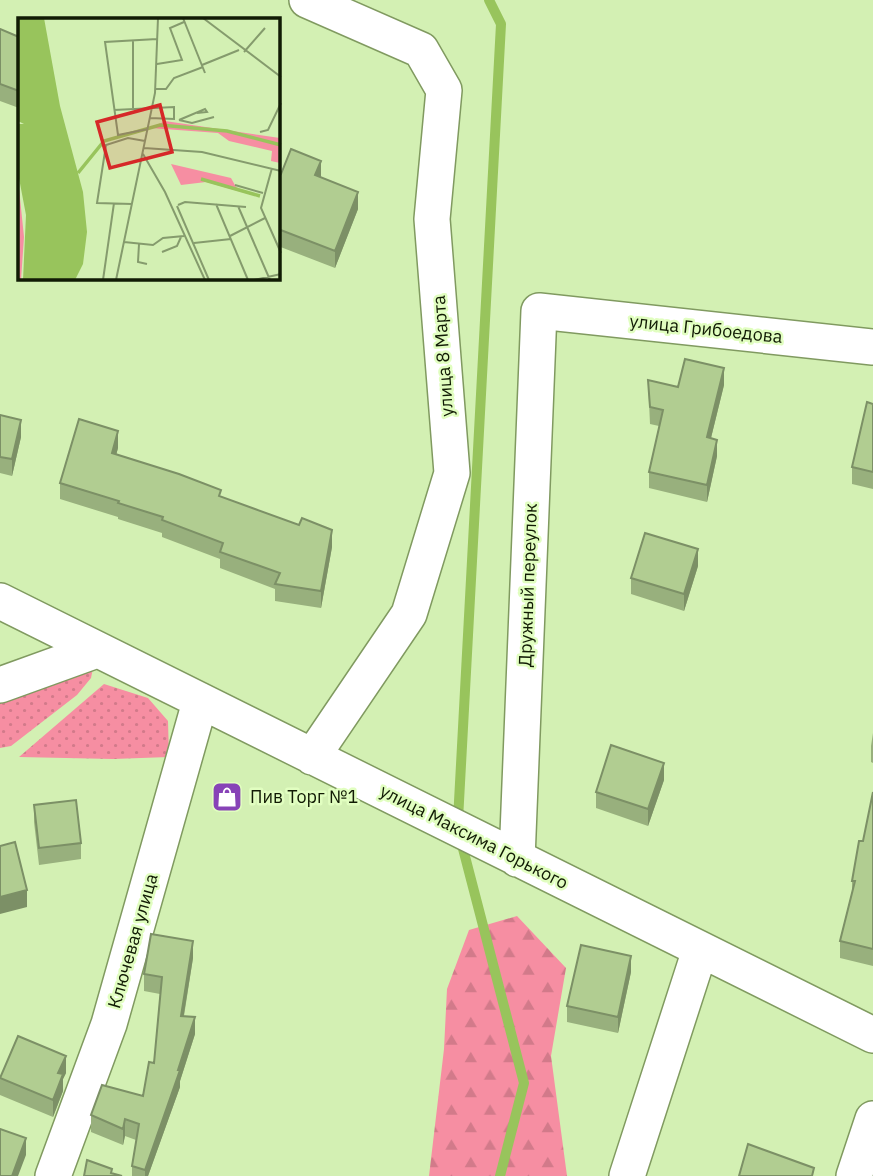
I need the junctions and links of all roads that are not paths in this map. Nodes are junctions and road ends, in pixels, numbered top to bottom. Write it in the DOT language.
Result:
graph roads {
  1 [pos="307,0"];
  2 [pos="539,311"];
  3 [pos="873,347"];
  4 [pos="0,601"];
  5 [pos="97,650"];
  6 [pos="0,685"];
  7 [pos="200,702"];
  8 [pos="313,757"];
  9 [pos="517,859"];
  10 [pos="701,950"];
  11 [pos="873,1035"];
  12 [pos="873,1119"];
  13 [pos="53,1176"];
  14 [pos="628,1176"];
  15 [pos="854,1176"];
  1 -- 8 [label="street, улица 8 Марта"];
  2 -- 3 [label="street, улица Грибоедова"];
  2 -- 9 [label="street, Дружный переулок"];
  4 -- 5 [label="street, улица Максима Горького"];
  5 -- 6 [label="street"];
  5 -- 7 [label="street, улица Максима Горького"];
  7 -- 8 [label="street, улица Максима Горького"];
  7 -- 13 [label="street, Ключевая улица"];
  8 -- 9 [label="street, улица Максима Горького"];
  9 -- 10 [label="street, улица Максима Горького"];
  10 -- 11 [label="street, улица Максима Горького"];
  10 -- 14 [label="street"];
  12 -- 15 [label="street"];
}
